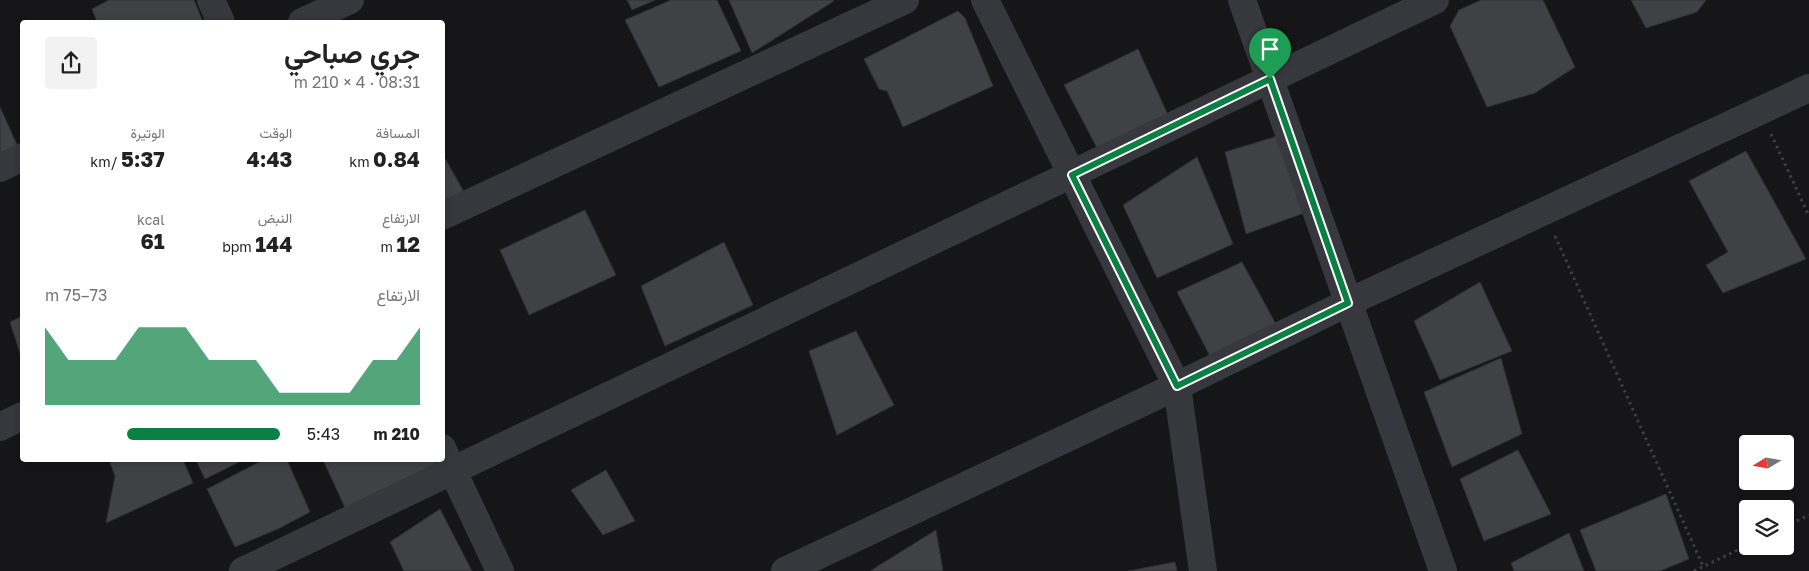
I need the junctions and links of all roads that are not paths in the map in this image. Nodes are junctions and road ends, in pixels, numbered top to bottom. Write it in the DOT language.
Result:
graph roads {
  1 [pos="211,0"];
  2 [pos="350,0"];
  3 [pos="985,0"];
  4 [pos="1242,0"];
  5 [pos="1435,0"];
  6 [pos="887,4"];
  7 [pos="220,20"];
  8 [pos="306,20"];
  9 [pos="1270,79"];
  10 [pos="1809,88"];
  11 [pos="20,158"];
  12 [pos="0,168"];
  13 [pos="1072,175"];
  14 [pos="445,215"];
  15 [pos="1348,303"];
  16 [pos="1177,386"];
  17 [pos="20,417"];
  18 [pos="0,427"];
  19 [pos="448,459"];
  20 [pos="443,462"];
  21 [pos="243,571"];
  22 [pos="500,571"];
  23 [pos="784,571"];
  24 [pos="1203,571"];
  25 [pos="1443,571"];
  1 -- 7 [label="street"];
  2 -- 8 [label="street"];
  3 -- 13 [label="street"];
  4 -- 9 [label="street"];
  5 -- 9 [label="street"];
  6 -- 14 [label="street"];
  9 -- 13 [label="street"];
  9 -- 15 [label="street"];
  10 -- 15 [label="street"];
  11 -- 12 [label="street"];
  13 -- 16 [label="street"];
  13 -- 19 [label="street"];
  15 -- 16 [label="street"];
  15 -- 25 [label="street"];
  16 -- 23 [label="street"];
  16 -- 24 [label="street"];
  17 -- 18 [label="street"];
  19 -- 22 [label="street"];
  20 -- 21 [label="street"];
}
